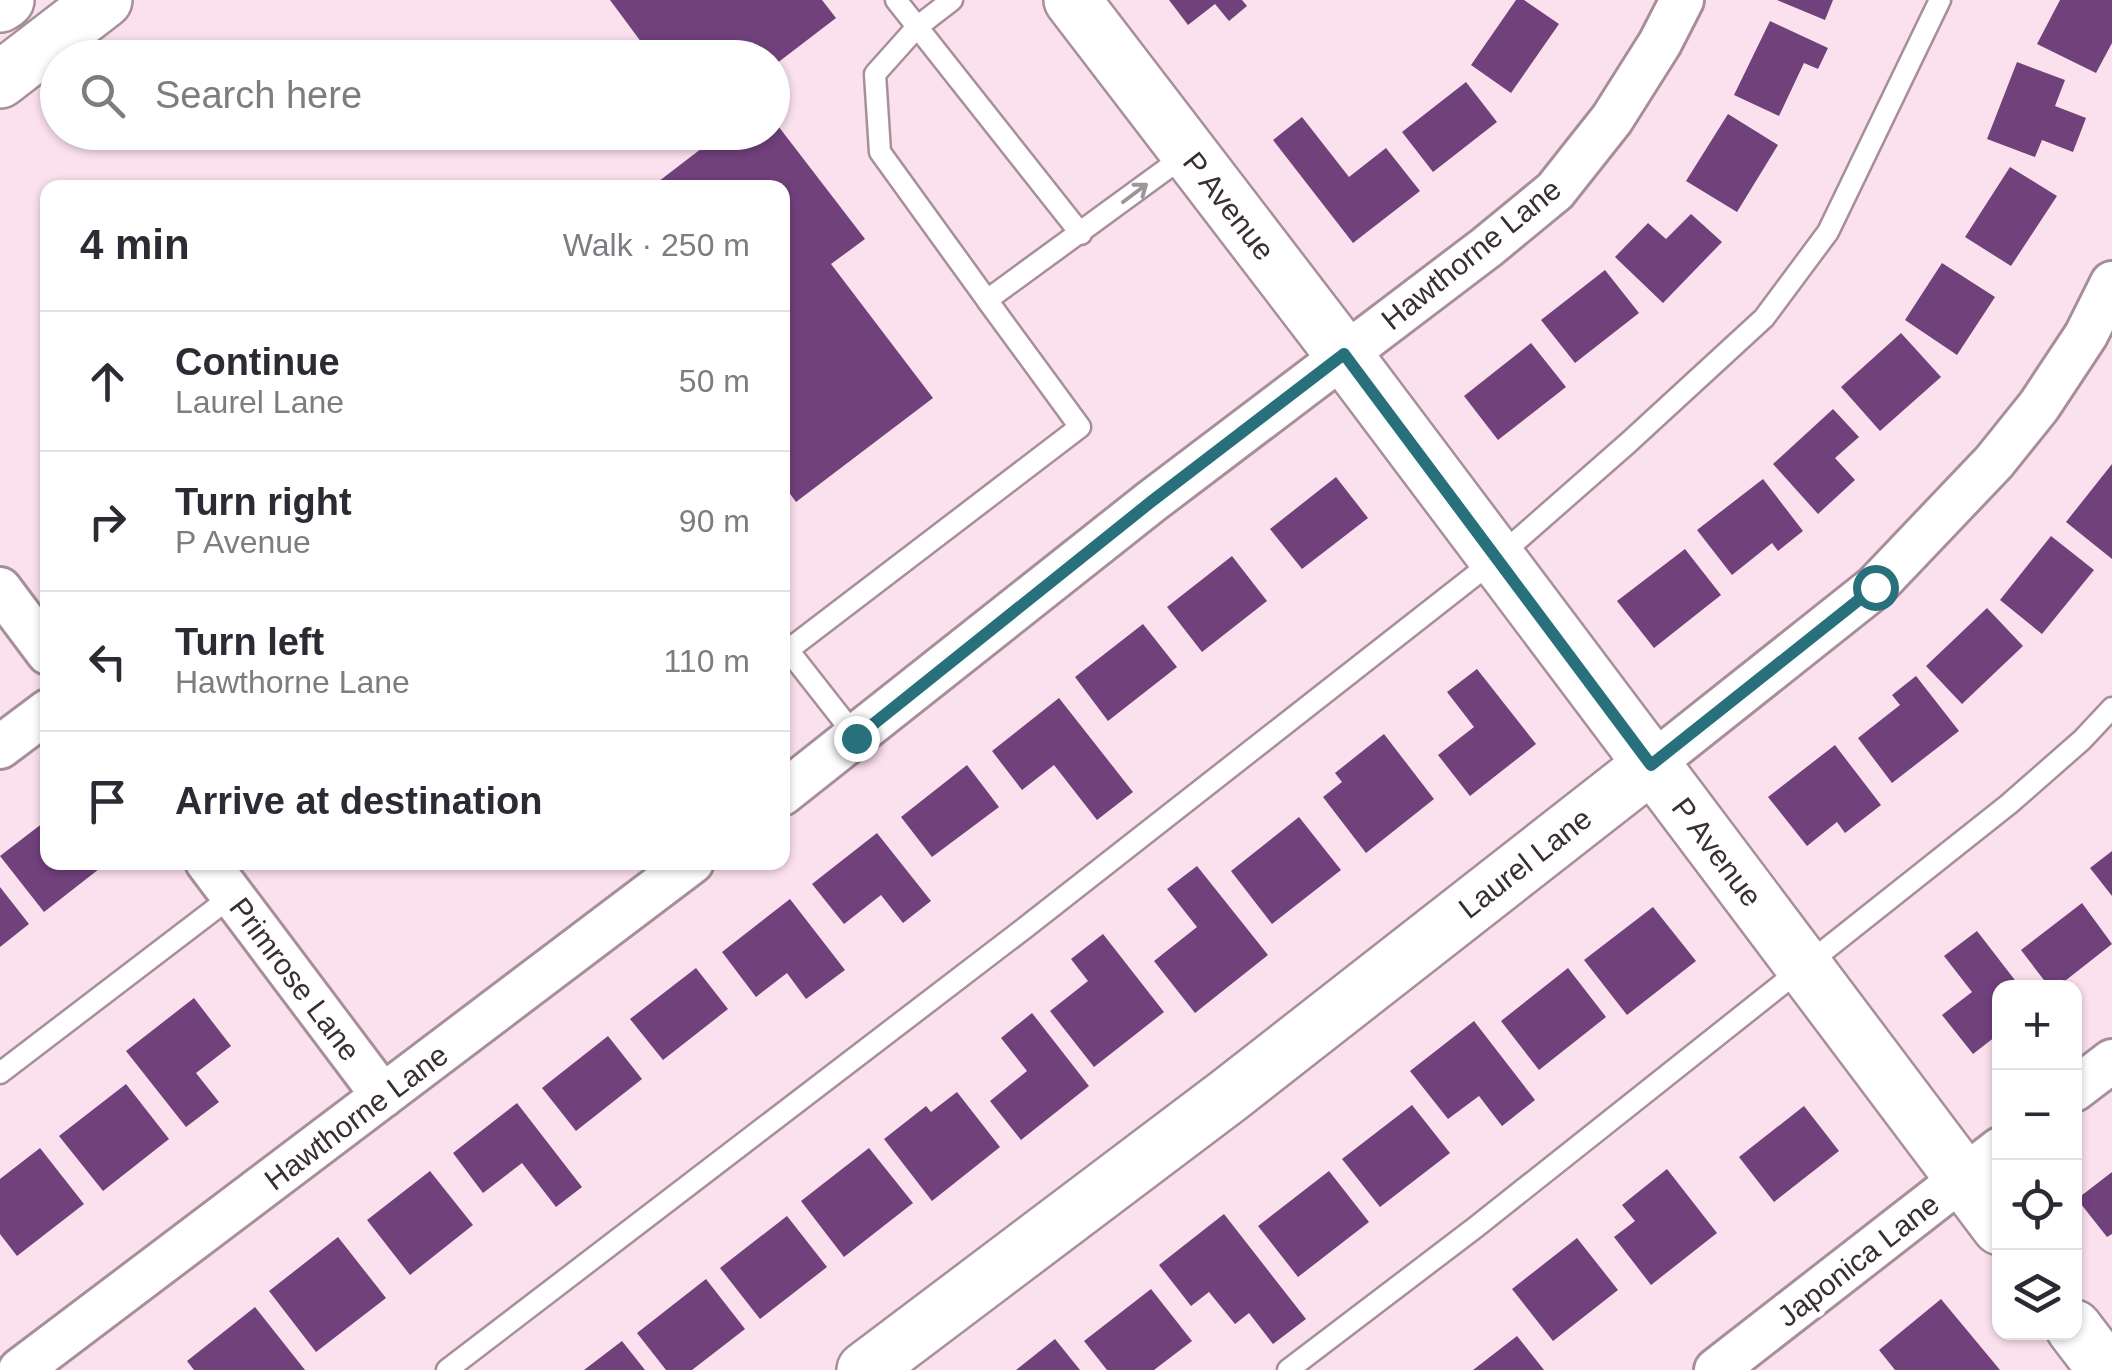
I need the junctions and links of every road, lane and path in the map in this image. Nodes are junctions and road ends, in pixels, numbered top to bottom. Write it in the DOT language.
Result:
graph roads {
  1 [pos="104,0"];
  2 [pos="896,0"];
  3 [pos="952,0"];
  4 [pos="1072,0"];
  5 [pos="1682,0"];
  6 [pos="1940,0"];
  7 [pos="917,26"];
  8 [pos="52,40"];
  9 [pos="40,49"];
  10 [pos="0,80"];
  11 [pos="1188,152"];
  12 [pos="1081,234"];
  13 [pos="2112,283"];
  14 [pos="987,300"];
  15 [pos="1344,354"];
  16 [pos="1496,558"];
  17 [pos="0,589"];
  18 [pos="40,642"];
  19 [pos="790,643"];
  20 [pos="790,651"];
  21 [pos="2112,708"];
  22 [pos="40,717"];
  23 [pos="856,738"];
  24 [pos="0,747"];
  25 [pos="1651,765"];
  26 [pos="790,788"];
  27 [pos="212,870"];
  28 [pos="681,870"];
  29 [pos="232,896"];
  30 [pos="1804,968"];
  31 [pos="2112,1061"];
  32 [pos="0,1072"];
  33 [pos="2082,1084"];
  34 [pos="383,1096"];
  35 [pos="1981,1164"];
  36 [pos="1992,1200"];
  37 [pos="2082,1338"];
  38 [pos="20,1370"];
  39 [pos="447,1370"];
  40 [pos="864,1370"];
  41 [pos="1288,1370"];
  42 [pos="1716,1370"];
  43 [pos="2106,1370"];
  1 -- 8 [label="street"];
  2 -- 7 [label="lane"];
  3 -- 7 [label="lane"];
  4 -- 11 [label="street, P Avenue"];
  5 -- 15 [label="street, Hawthorne Lane"];
  6 -- 16 [label="lane"];
  7 -- 12 [label="lane"];
  7 -- 14 [label="lane"];
  9 -- 10 [label="street"];
  12 -- 11 [label="lane, one-way"];
  11 -- 15 [label="street, P Avenue"];
  12 -- 14 [label="lane"];
  13 -- 25 [label="street, Laurel Lane"];
  14 -- 19 [label="lane"];
  15 -- 16 [label="street, P Avenue"];
  15 -- 23 [label="street, Hawthorne Lane"];
  16 -- 25 [label="street, P Avenue"];
  16 -- 39 [label="lane"];
  17 -- 18 [label="street"];
  20 -- 23 [label="lane"];
  21 -- 30 [label="lane"];
  22 -- 24 [label="street"];
  23 -- 26 [label="street, Hawthorne Lane"];
  25 -- 30 [label="street, P Avenue"];
  25 -- 40 [label="street, Laurel Lane"];
  27 -- 29 [label="street, Primrose Lane"];
  28 -- 34 [label="street, Hawthorne Lane"];
  29 -- 32 [label="lane"];
  29 -- 34 [label="street, Primrose Lane"];
  30 -- 35 [label="street, P Avenue"];
  30 -- 41 [label="lane"];
  31 -- 33 [label="street"];
  34 -- 38 [label="street, Hawthorne Lane"];
  35 -- 36 [label="street, P Avenue"];
  35 -- 42 [label="street, Japonica Lane"];
  37 -- 43 [label="street"];
}
